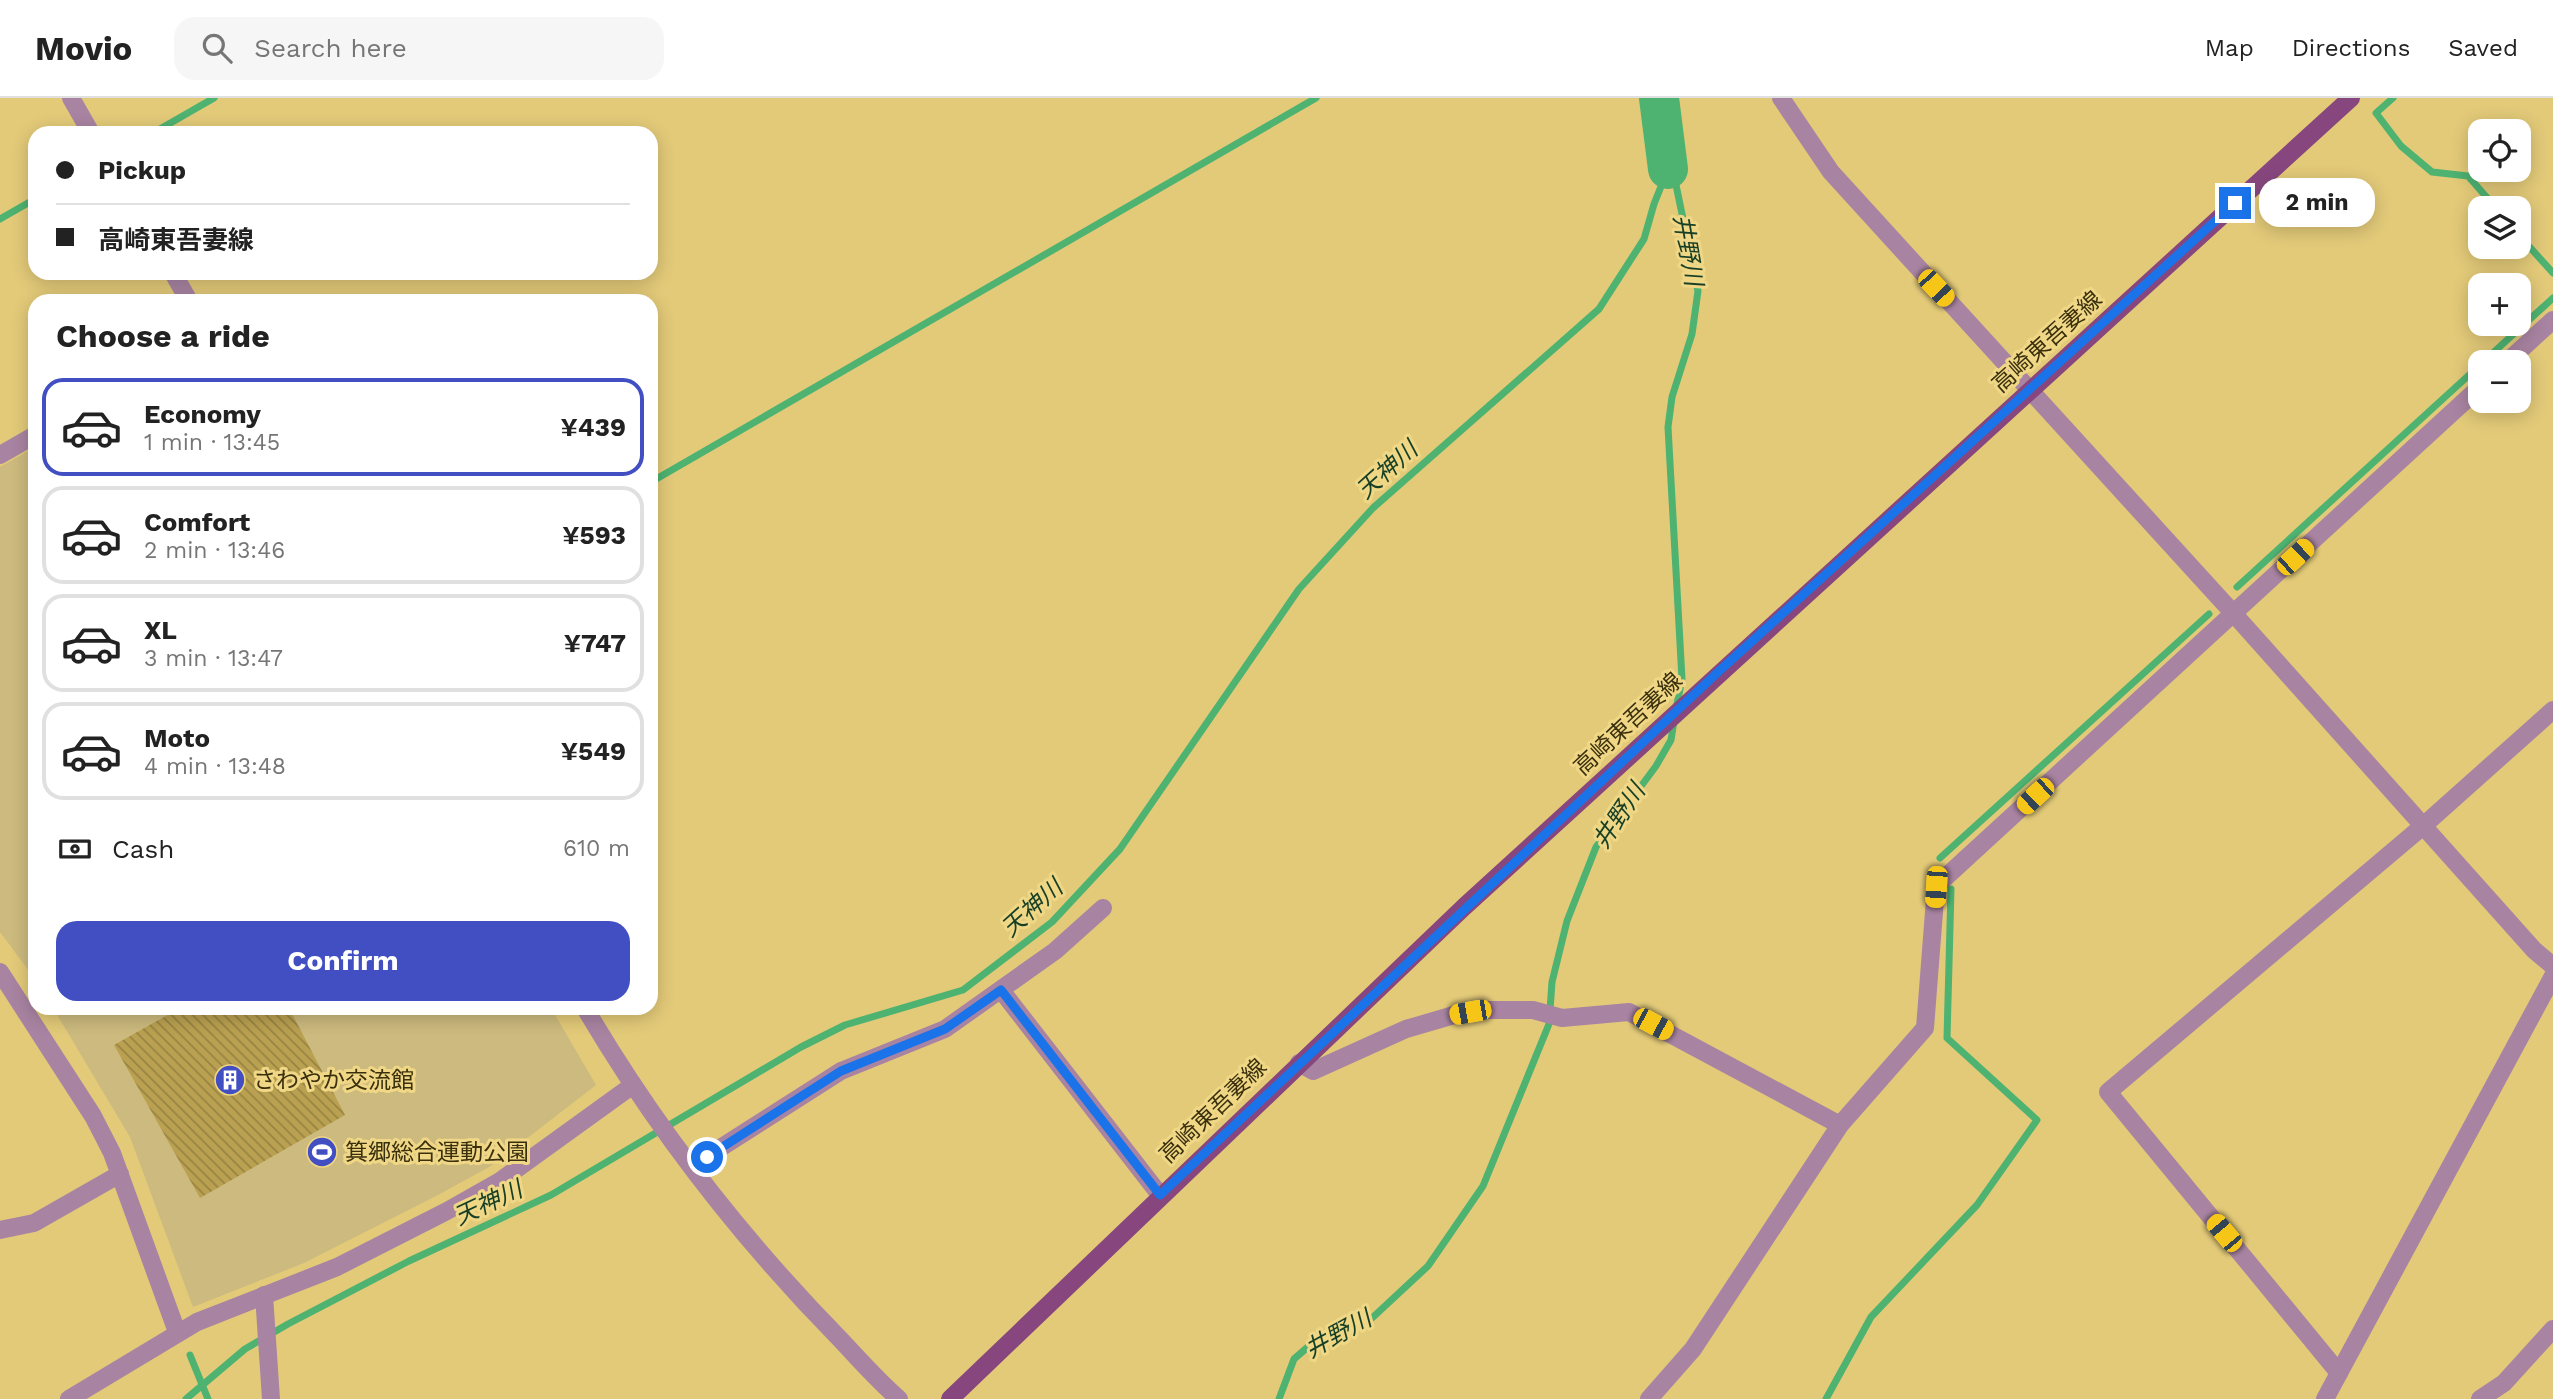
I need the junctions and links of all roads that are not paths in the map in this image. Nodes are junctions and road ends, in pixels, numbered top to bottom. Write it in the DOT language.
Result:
graph roads {
  1 [pos="71,98"];
  2 [pos="1781,98"];
  3 [pos="2351,98"];
  4 [pos="87,126"];
  5 [pos="2553,320"];
  6 [pos="2520,350"];
  7 [pos="2030,390"];
  8 [pos="2468,398"];
  9 [pos="28,439"];
  10 [pos="0,455"];
  11 [pos="2234,614"];
  12 [pos="2553,710"];
  13 [pos="2423,826"];
  14 [pos="1103,908"];
  15 [pos="2553,966"];
  16 [pos="0,972"];
  17 [pos="2553,976"];
  18 [pos="1001,990"];
  19 [pos="589,1015"];
  20 [pos="1298,1063"];
  21 [pos="633,1085"];
  22 [pos="1840,1125"];
  23 [pos="688,1161"];
  24 [pos="120,1174"];
  25 [pos="1160,1195"];
  26 [pos="0,1230"];
  27 [pos="264,1295"];
  28 [pos="2553,1329"];
  29 [pos="177,1332"];
  30 [pos="2339,1374"];
  31 [pos="69,1399"];
  32 [pos="271,1399"];
  33 [pos="899,1399"];
  34 [pos="950,1399"];
  35 [pos="1649,1399"];
  36 [pos="2325,1399"];
  37 [pos="2480,1399"];
  1 -- 4 [label="street"];
  2 -- 7 [label="street"];
  3 -- 7 [label="main road, 高崎東吾妻線"];
  5 -- 6 [label="street"];
  7 -- 11 [label="street"];
  7 -- 20 [label="main road, 高崎東吾妻線"];
  8 -- 11 [label="street"];
  9 -- 10 [label="street"];
  11 -- 13 [label="street"];
  11 -- 22 [label="street"];
  12 -- 13 [label="street"];
  13 -- 15 [label="street"];
  13 -- 30 [label="street"];
  14 -- 18 [label="street"];
  16 -- 24 [label="street"];
  17 -- 30 [label="street"];
  18 -- 23 [label="street"];
  18 -- 25 [label="street"];
  19 -- 21 [label="street"];
  20 -- 22 [label="street"];
  20 -- 25 [label="main road, 高崎東吾妻線"];
  21 -- 23 [label="street"];
  21 -- 27 [label="street"];
  22 -- 35 [label="street"];
  23 -- 33 [label="street"];
  24 -- 26 [label="street"];
  24 -- 29 [label="street"];
  25 -- 34 [label="main road, 高崎東吾妻線"];
  27 -- 29 [label="street"];
  27 -- 32 [label="street"];
  28 -- 37 [label="street"];
  29 -- 31 [label="street"];
  30 -- 36 [label="street"];
}
